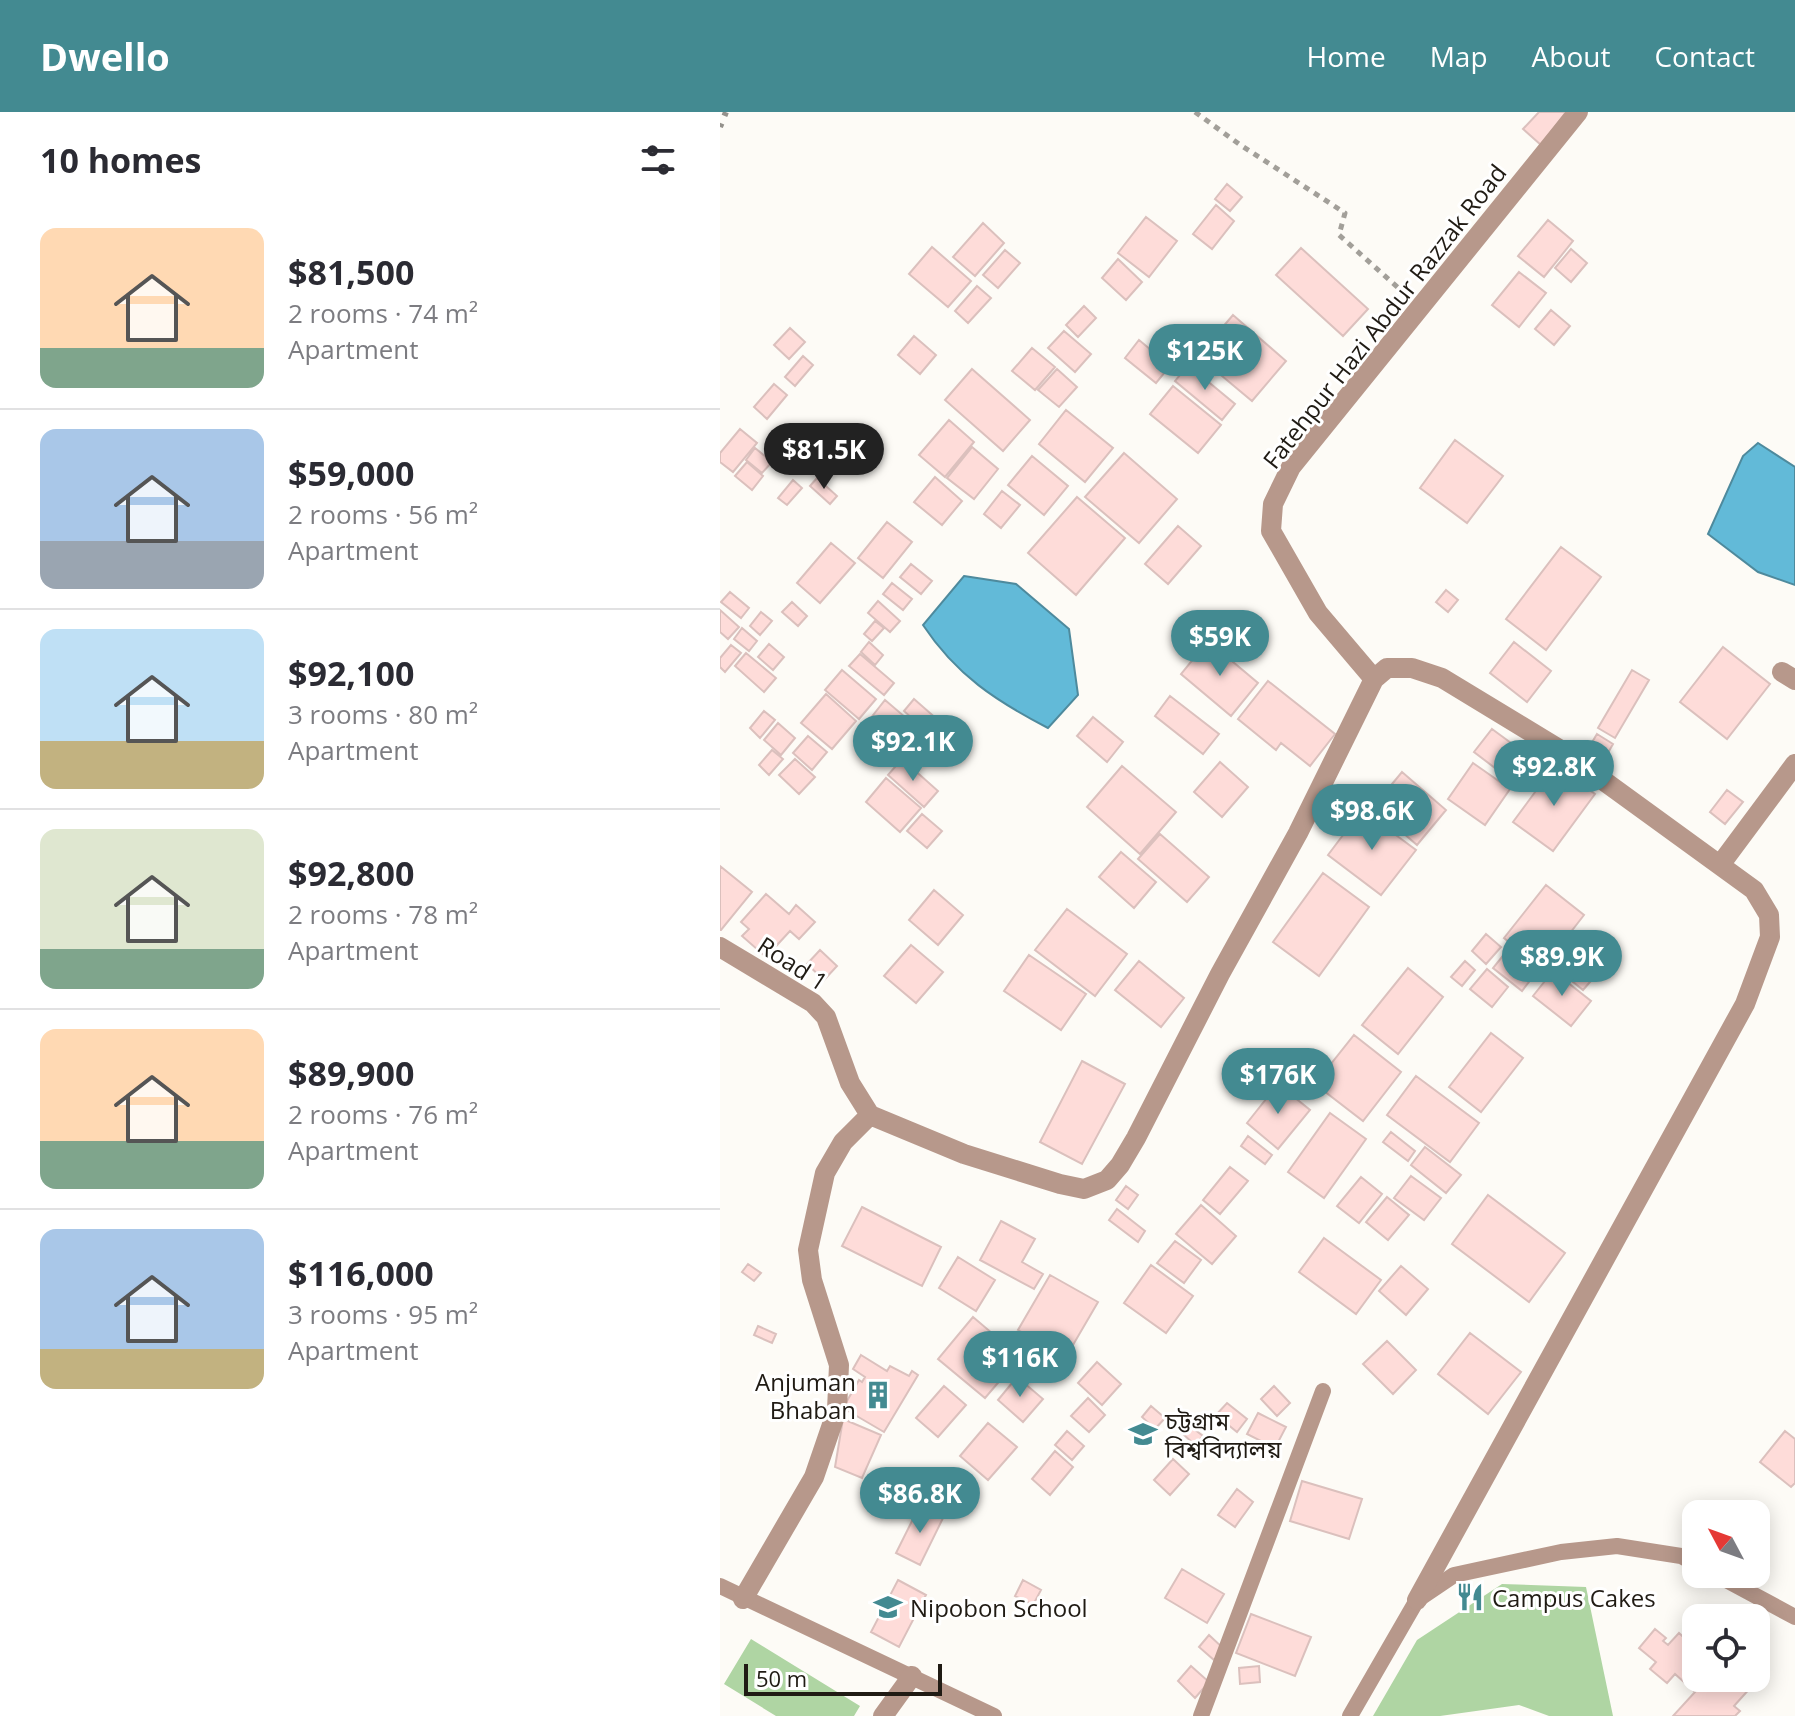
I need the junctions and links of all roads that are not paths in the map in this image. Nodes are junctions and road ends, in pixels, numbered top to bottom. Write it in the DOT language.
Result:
graph roads {
  1 [pos="1578,112"];
  2 [pos="1374,679"];
  3 [pos="1795,764"];
  4 [pos="1720,865"];
  5 [pos="720,947"];
  6 [pos="870,1115"];
  7 [pos="1323,1391"];
  8 [pos="1682,1557"];
  9 [pos="720,1586"];
  10 [pos="1741,1588"];
  11 [pos="743,1599"];
  12 [pos="1417,1600"];
  13 [pos="1795,1617"];
  14 [pos="912,1676"];
  15 [pos="883,1716"];
  16 [pos="994,1716"];
  17 [pos="1201,1716"];
  18 [pos="1350,1716"];
  1 -- 2 [label="street, Fatehpur Hazi Abdur Razzak Road"];
  2 -- 4 [label="street"];
  2 -- 6 [label="street"];
  3 -- 4 [label="street"];
  4 -- 12 [label="street"];
  5 -- 6 [label="street, Road 1"];
  6 -- 11 [label="street"];
  7 -- 17 [label="lane"];
  8 -- 12 [label="lane"];
  9 -- 11 [label="lane"];
  10 -- 13 [label="lane"];
  11 -- 14 [label="lane"];
  12 -- 18 [label="lane"];
  14 -- 15 [label="street"];
  14 -- 16 [label="lane"];
}
